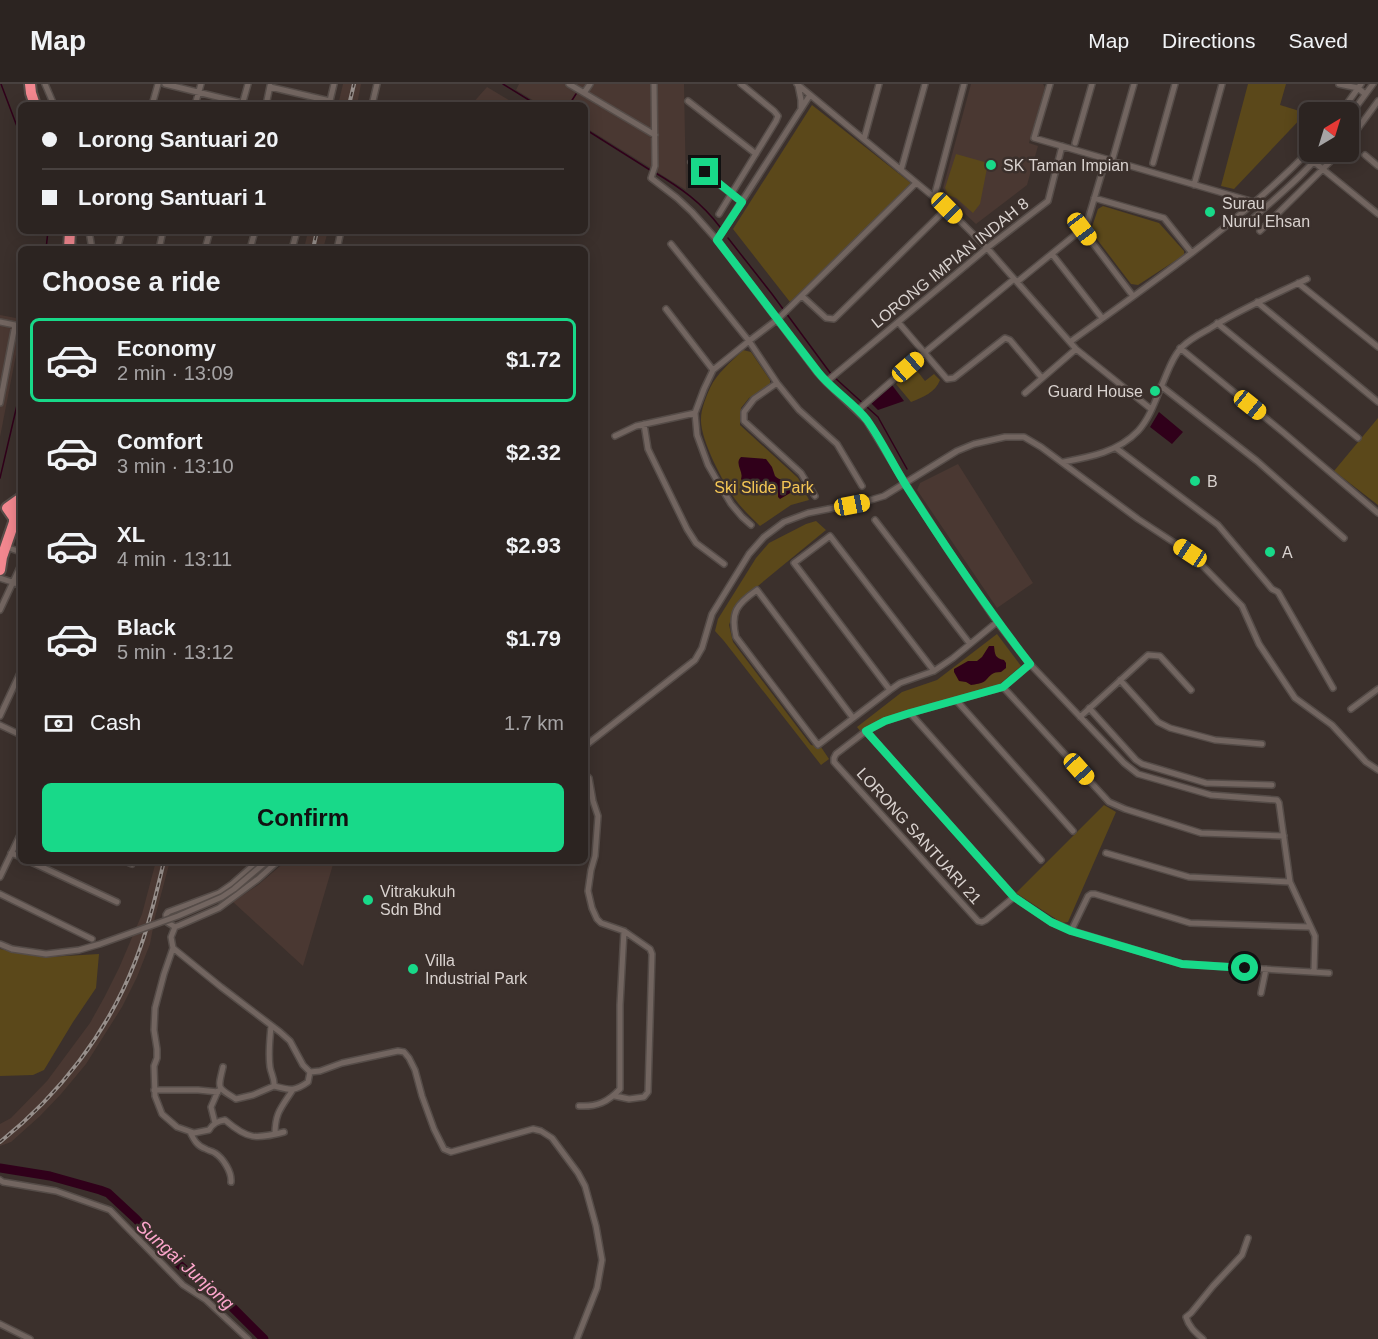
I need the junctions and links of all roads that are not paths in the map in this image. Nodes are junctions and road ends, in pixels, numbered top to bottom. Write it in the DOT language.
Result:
graph roads {
  1 [pos="45,84"];
  2 [pos="158,84"];
  3 [pos="165,84"];
  4 [pos="201,84"];
  5 [pos="248,84"];
  6 [pos="334,84"];
  7 [pos="377,84"];
  8 [pos="569,84"];
  9 [pos="590,84"];
  10 [pos="654,84"];
  11 [pos="741,84"];
  12 [pos="925,84"];
  13 [pos="964,84"];
  14 [pos="1050,84"];
  15 [pos="1092,84"];
  16 [pos="1134,84"];
  17 [pos="1175,84"];
  18 [pos="1222,84"];
  19 [pos="1339,84"];
  20 [pos="1373,84"];
  21 [pos="271,85"];
  22 [pos="798,85"];
  23 [pos="877,85"];
  24 [pos="1359,86"];
  25 [pos="28,87"];
  26 [pos="199,92"];
  27 [pos="584,93"];
  28 [pos="1365,94"];
  29 [pos="810,95"];
  30 [pos="688,101"];
  31 [pos="1378,101"];
  32 [pos="34,102"];
  33 [pos="53,102"];
  34 [pos="153,102"];
  35 [pos="196,102"];
  36 [pos="236,102"];
  37 [pos="244,102"];
  38 [pos="267,102"];
  39 [pos="327,102"];
  40 [pos="330,102"];
  41 [pos="373,102"];
  42 [pos="1348,102"];
  43 [pos="1359,102"];
  44 [pos="801,110"];
  45 [pos="1359,127"];
  46 [pos="655,135"];
  47 [pos="864,139"];
  48 [pos="1075,143"];
  49 [pos="1062,146"];
  50 [pos="756,154"];
  51 [pos="1365,155"];
  52 [pos="1299,160"];
  53 [pos="1112,161"];
  54 [pos="691,162"];
  55 [pos="1314,162"];
  56 [pos="1330,162"];
  57 [pos="1153,163"];
  58 [pos="1378,165"];
  59 [pos="1103,169"];
  60 [pos="1323,169"];
  61 [pos="901,170"];
  62 [pos="916,183"];
  63 [pos="1194,185"];
  64 [pos="732,194"];
  65 [pos="934,198"];
  66 [pos="1094,198"];
  67 [pos="742,202"];
  68 [pos="1254,202"];
  69 [pos="947,208"];
  70 [pos="719,214"];
  71 [pos="1378,214"];
  72 [pos="1249,222"];
  73 [pos="1082,229"];
  74 [pos="1260,231"];
  75 [pos="717,240"];
  76 [pos="671,244"];
  77 [pos="987,248"];
  78 [pos="1052,254"];
  79 [pos="1192,254"];
  80 [pos="1307,279"];
  81 [pos="1016,281"];
  82 [pos="1298,283"];
  83 [pos="802,296"];
  84 [pos="1133,296"];
  85 [pos="1257,302"];
  86 [pos="666,309"];
  87 [pos="770,309"];
  88 [pos="1102,318"];
  89 [pos="778,319"];
  90 [pos="0,322"];
  91 [pos="898,322"];
  92 [pos="1217,323"];
  93 [pos="770,325"];
  94 [pos="786,329"];
  95 [pos="748,340"];
  96 [pos="1070,342"];
  97 [pos="1378,347"];
  98 [pos="1180,348"];
  99 [pos="1076,349"];
  100 [pos="924,353"];
  101 [pos="713,370"];
  102 [pos="1042,378"];
  103 [pos="827,381"];
  104 [pos="777,383"];
  105 [pos="1161,386"];
  106 [pos="1025,393"];
  107 [pos="1378,402"];
  108 [pos="0,403"];
  109 [pos="859,409"];
  110 [pos="1151,409"];
  111 [pos="695,413"];
  112 [pos="644,424"];
  113 [pos="615,436"];
  114 [pos="1358,438"];
  115 [pos="1116,448"];
  116 [pos="1063,462"];
  117 [pos="904,483"];
  118 [pos="862,486"];
  119 [pos="815,496"];
  120 [pos="15,507"];
  121 [pos="1378,513"];
  122 [pos="875,520"];
  123 [pos="18,525"];
  124 [pos="751,525"];
  125 [pos="1344,538"];
  126 [pos="17,550"];
  127 [pos="723,564"];
  128 [pos="0,570"];
  129 [pos="18,571"];
  130 [pos="0,578"];
  131 [pos="13,582"];
  132 [pos="18,584"];
  133 [pos="0,610"];
  134 [pos="997,622"];
  135 [pos="970,644"];
  136 [pos="1030,664"];
  137 [pos="934,671"];
  138 [pos="1120,680"];
  139 [pos="18,683"];
  140 [pos="1003,687"];
  141 [pos="1333,688"];
  142 [pos="1378,689"];
  143 [pos="890,690"];
  144 [pos="1191,690"];
  145 [pos="956,700"];
  146 [pos="1089,708"];
  147 [pos="1351,709"];
  148 [pos="910,713"];
  149 [pos="0,716"];
  150 [pos="1080,717"];
  151 [pos="854,718"];
  152 [pos="0,725"];
  153 [pos="866,731"];
  154 [pos="18,734"];
  155 [pos="588,744"];
  156 [pos="1262,744"];
  157 [pos="1378,770"];
  158 [pos="588,777"];
  159 [pos="1272,784"];
  160 [pos="1073,831"];
  161 [pos="1284,836"];
  162 [pos="18,839"];
  163 [pos="11,853"];
  164 [pos="1106,853"];
  165 [pos="18,856"];
  166 [pos="1041,860"];
  167 [pos="35,864"];
  168 [pos="255,864"];
  169 [pos="263,864"];
  170 [pos="275,864"];
  171 [pos="0,877"];
  172 [pos="1290,882"];
  173 [pos="0,894"];
  174 [pos="1014,897"];
  175 [pos="117,902"];
  176 [pos="175,927"];
  177 [pos="1310,927"];
  178 [pos="624,931"];
  179 [pos="1071,931"];
  180 [pos="92,939"];
  181 [pos="0,944"];
  182 [pos="173,948"];
  183 [pos="1266,969"];
  184 [pos="1314,971"];
  185 [pos="1329,973"];
  186 [pos="1262,993"];
  187 [pos="271,1026"];
  188 [pos="223,1067"];
  189 [pos="310,1072"];
  190 [pos="274,1086"];
  191 [pos="154,1090"];
  192 [pos="219,1090"];
  193 [pos="292,1091"];
  194 [pos="615,1096"];
  195 [pos="579,1106"];
  196 [pos="215,1123"];
  197 [pos="190,1132"];
  198 [pos="285,1132"];
  199 [pos="275,1134"];
  200 [pos="0,1180"];
  201 [pos="231,1182"];
  202 [pos="1248,1238"];
  203 [pos="0,1324"];
  204 [pos="30,1339"];
  205 [pos="248,1339"];
  206 [pos="577,1339"];
  207 [pos="1203,1339"];
  1 -- 33 [label="street"];
  2 -- 34 [label="street"];
  3 -- 26 [label="street"];
  4 -- 26 [label="street"];
  5 -- 37 [label="street"];
  6 -- 40 [label="street"];
  7 -- 41 [label="street"];
  8 -- 27 [label="street"];
  9 -- 27 [label="street"];
  10 -- 46 [label="street"];
  11 -- 50 [label="street"];
  12 -- 61 [label="street"];
  13 -- 65 [label="street"];
  14 -- 49 [label="street"];
  15 -- 48 [label="street"];
  16 -- 53 [label="street"];
  17 -- 57 [label="street"];
  18 -- 63 [label="street"];
  19 -- 24 [label="street"];
  20 -- 28 [label="street"];
  21 -- 38 [label="street"];
  21 -- 39 [label="street"];
  22 -- 29 [label="street"];
  22 -- 44 [label="street"];
  23 -- 47 [label="street"];
  24 -- 28 [label="street"];
  24 -- 42 [label="street"];
  25 -- 32 [label="highway"];
  26 -- 35 [label="street"];
  26 -- 36 [label="street"];
  27 -- 46 [label="street"];
  28 -- 43 [label="street"];
  29 -- 44 [label="street"];
  29 -- 47 [label="street"];
  30 -- 50 [label="street"];
  31 -- 45 [label="street"];
  44 -- 67 [label="street"];
  46 -- 75 [label="street"];
  47 -- 61 [label="street"];
  49 -- 53 [label="street"];
  49 -- 77 [label="street, LORONG IMPIAN INDAH 8"];
  50 -- 64 [label="street"];
  51 -- 58 [label="street"];
  52 -- 68 [label="street"];
  53 -- 63 [label="street"];
  54 -- 64 [label="street"];
  55 -- 60 [label="street"];
  55 -- 72 [label="street"];
  56 -- 60 [label="street"];
  59 -- 66 [label="street"];
  60 -- 71 [label="street"];
  60 -- 74 [label="street"];
  61 -- 62 [label="street"];
  62 -- 65 [label="street"];
  62 -- 83 [label="street"];
  63 -- 68 [label="street"];
  64 -- 67 [label="street"];
  64 -- 70 [label="street"];
  65 -- 69 [label="street"];
  66 -- 73 [label="street"];
  66 -- 79 [label="street"];
  67 -- 75 [label="street"];
  68 -- 79 [label="street"];
  69 -- 77 [label="street"];
  69 -- 83 [label="street"];
  73 -- 78 [label="street"];
  73 -- 84 [label="street"];
  75 -- 87 [label="street"];
  76 -- 95 [label="street"];
  77 -- 81 [label="street"];
  77 -- 91 [label="street, LORONG IMPIAN INDAH 8"];
  78 -- 81 [label="street"];
  78 -- 88 [label="street"];
  79 -- 84 [label="street"];
  80 -- 82 [label="street"];
  81 -- 96 [label="street"];
  81 -- 100 [label="street"];
  82 -- 85 [label="street"];
  82 -- 97 [label="street"];
  83 -- 89 [label="street"];
  84 -- 88 [label="street"];
  85 -- 92 [label="street"];
  85 -- 107 [label="street"];
  86 -- 101 [label="street"];
  87 -- 89 [label="street"];
  87 -- 93 [label="street"];
  88 -- 96 [label="street"];
  89 -- 93 [label="street"];
  89 -- 94 [label="street"];
  90 -- 108 [label="street"];
  91 -- 100 [label="street"];
  91 -- 103 [label="street, LORONG IMPIAN INDAH 8"];
  92 -- 98 [label="street"];
  92 -- 114 [label="street"];
  93 -- 94 [label="street"];
  93 -- 95 [label="street"];
  94 -- 103 [label="street"];
  95 -- 101 [label="street"];
  95 -- 104 [label="street"];
  96 -- 99 [label="street"];
  98 -- 105 [label="street"];
  98 -- 121 [label="street"];
  99 -- 102 [label="street"];
  99 -- 110 [label="street"];
  100 -- 102 [label="street"];
  100 -- 109 [label="street"];
  101 -- 111 [label="street"];
  102 -- 106 [label="street"];
  103 -- 109 [label="street"];
  104 -- 118 [label="street"];
  104 -- 119 [label="street"];
  105 -- 110 [label="street"];
  105 -- 125 [label="street"];
  109 -- 117 [label="street"];
  110 -- 115 [label="street"];
  111 -- 112 [label="street"];
  111 -- 124 [label="street"];
  112 -- 113 [label="street"];
  112 -- 127 [label="street"];
  115 -- 116 [label="street"];
  115 -- 141 [label="street"];
  116 -- 117 [label="street"];
  116 -- 157 [label="street"];
  117 -- 134 [label="street"];
  117 -- 155 [label="street"];
  120 -- 123 [label="highway"];
  122 -- 135 [label="street"];
  123 -- 126 [label="highway"];
  123 -- 128 [label="highway"];
  126 -- 128 [label="highway"];
  129 -- 131 [label="street"];
  130 -- 131 [label="street"];
  131 -- 132 [label="street"];
  131 -- 133 [label="street"];
  134 -- 135 [label="street"];
  134 -- 136 [label="street"];
  135 -- 137 [label="street"];
  136 -- 140 [label="street"];
  136 -- 150 [label="street"];
  137 -- 143 [label="street"];
  137 -- 143 [label="street"];
  138 -- 144 [label="street"];
  138 -- 146 [label="street"];
  138 -- 156 [label="street"];
  139 -- 149 [label="street"];
  140 -- 145 [label="street"];
  140 -- 161 [label="street"];
  142 -- 147 [label="street"];
  143 -- 151 [label="street"];
  145 -- 148 [label="street"];
  145 -- 160 [label="street"];
  146 -- 150 [label="street"];
  146 -- 159 [label="street"];
  148 -- 153 [label="street"];
  148 -- 166 [label="street"];
  150 -- 161 [label="street"];
  151 -- 151 [label="street"];
  152 -- 154 [label="street"];
  153 -- 174 [label="street"];
  153 -- 174 [label="street, LORONG SANTUARI 21"];
  158 -- 178 [label="street"];
  161 -- 172 [label="street"];
  162 -- 163 [label="street"];
  163 -- 165 [label="street"];
  163 -- 171 [label="street"];
  164 -- 172 [label="street"];
  167 -- 175 [label="street"];
  168 -- 176 [label="street"];
  169 -- 181 [label="street, bridge"];
  170 -- 176 [label="street"];
  172 -- 177 [label="street"];
  173 -- 180 [label="street"];
  174 -- 179 [label="street"];
  176 -- 182 [label="street"];
  177 -- 179 [label="street"];
  177 -- 184 [label="street"];
  178 -- 194 [label="street"];
  178 -- 194 [label="street"];
  179 -- 183 [label="street"];
  182 -- 187 [label="street"];
  182 -- 191 [label="street"];
  183 -- 184 [label="street"];
  183 -- 186 [label="street"];
  184 -- 185 [label="street"];
  187 -- 189 [label="street"];
  187 -- 190 [label="street"];
  188 -- 192 [label="street"];
  189 -- 193 [label="street"];
  189 -- 206 [label="street"];
  190 -- 192 [label="street"];
  190 -- 193 [label="street"];
  191 -- 192 [label="street"];
  191 -- 197 [label="street"];
  192 -- 196 [label="street"];
  193 -- 199 [label="street"];
  194 -- 195 [label="street"];
  196 -- 197 [label="street"];
  196 -- 199 [label="street"];
  197 -- 201 [label="street"];
  198 -- 199 [label="street"];
  200 -- 205 [label="street"];
  202 -- 207 [label="street"];
  203 -- 204 [label="street"];
}
